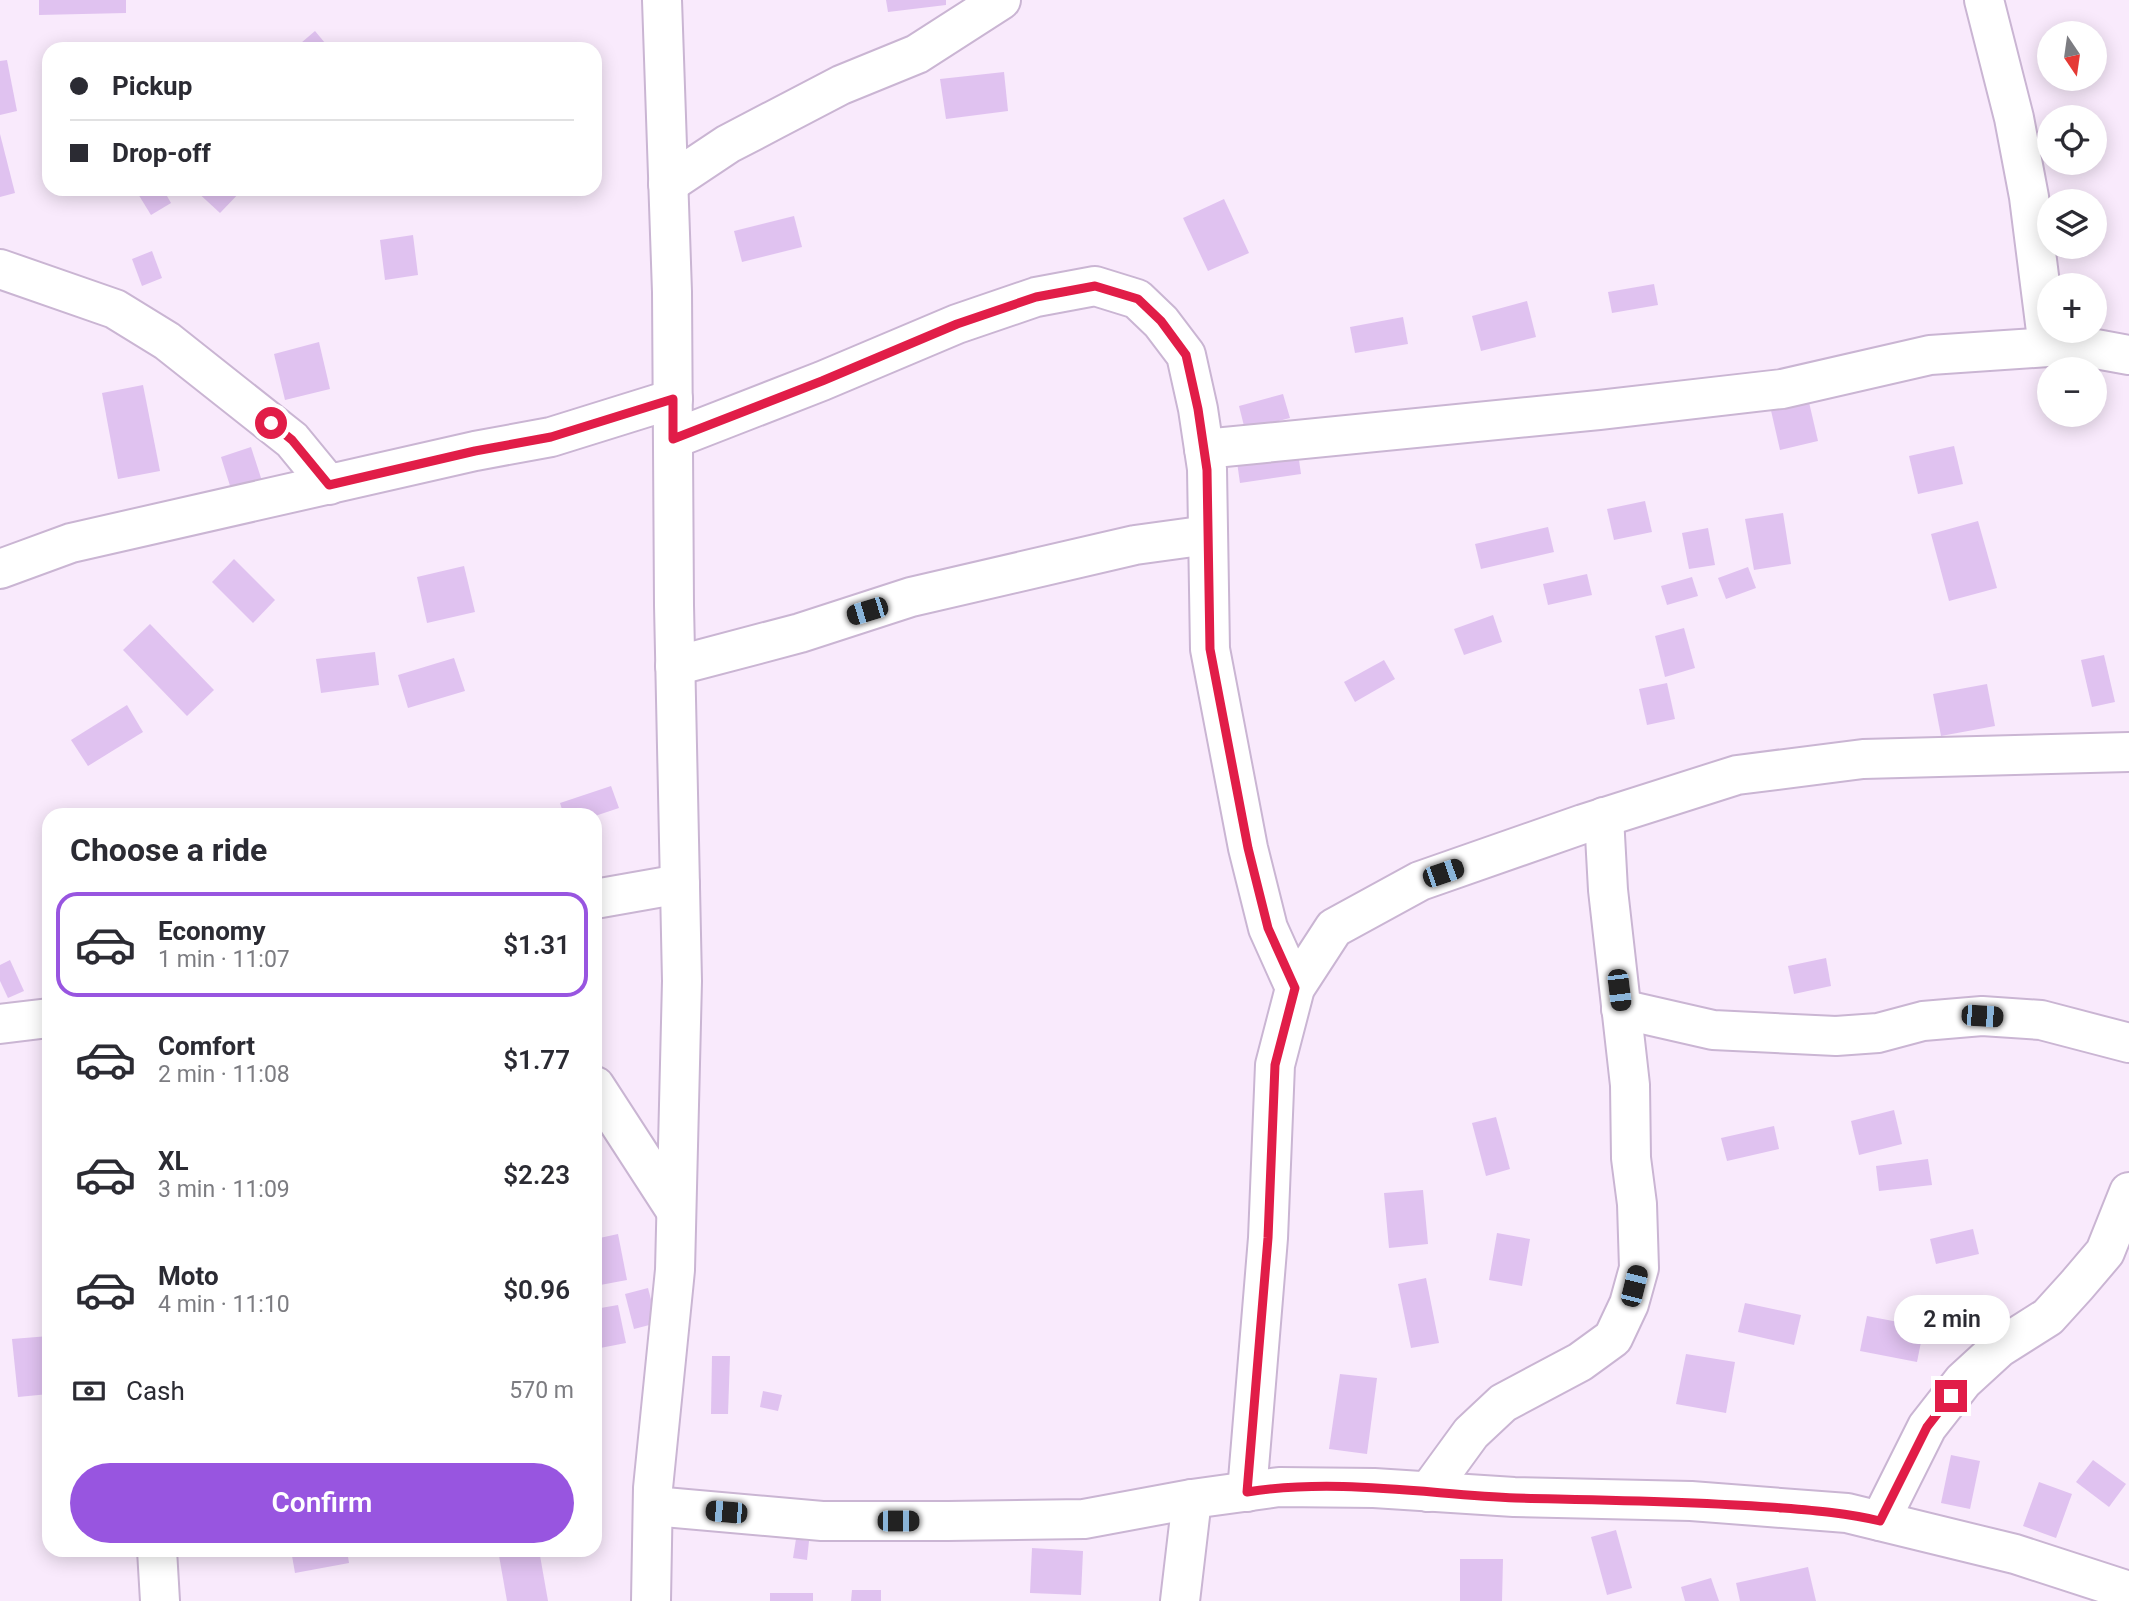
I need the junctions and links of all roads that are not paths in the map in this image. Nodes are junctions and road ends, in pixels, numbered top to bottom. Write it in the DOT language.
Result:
graph roads {
  1 [pos="662,0"];
  2 [pos="1001,0"];
  3 [pos="1984,0"];
  4 [pos="668,184"];
  5 [pos="0,269"];
  6 [pos="2048,347"];
  7 [pos="2129,355"];
  8 [pos="673,399"];
  9 [pos="673,439"];
  10 [pos="1204,449"];
  11 [pos="329,485"];
  12 [pos="1208,535"];
  13 [pos="0,569"];
  14 [pos="675,666"];
  15 [pos="2129,752"];
  16 [pos="1604,817"];
  17 [pos="680,884"];
  18 [pos="602,897"];
  19 [pos="1295,988"];
  20 [pos="1621,1009"];
  21 [pos="42,1019"];
  22 [pos="0,1024"];
  23 [pos="2129,1043"];
  24 [pos="602,1097"];
  25 [pos="2129,1192"];
  26 [pos="676,1211"];
  27 [pos="1247,1492"];
  28 [pos="1429,1492"];
  29 [pos="1192,1499"];
  30 [pos="653,1506"];
  31 [pos="1880,1521"];
  32 [pos="157,1557"];
  33 [pos="2129,1591"];
  34 [pos="160,1601"];
  35 [pos="651,1601"];
  36 [pos="1180,1601"];
  1 -- 4 [label="street"];
  2 -- 4 [label="street"];
  3 -- 6 [label="street"];
  4 -- 8 [label="street"];
  5 -- 11 [label="street"];
  6 -- 7 [label="street"];
  6 -- 10 [label="street"];
  8 -- 9 [label="street"];
  8 -- 11 [label="street"];
  9 -- 10 [label="street"];
  9 -- 14 [label="street"];
  10 -- 12 [label="street"];
  11 -- 13 [label="street"];
  12 -- 14 [label="street"];
  12 -- 19 [label="street"];
  14 -- 17 [label="street"];
  15 -- 16 [label="street"];
  16 -- 19 [label="street"];
  16 -- 20 [label="street"];
  17 -- 18 [label="street"];
  17 -- 26 [label="street"];
  19 -- 27 [label="street"];
  20 -- 23 [label="street"];
  20 -- 28 [label="street"];
  21 -- 22 [label="street"];
  24 -- 26 [label="street"];
  25 -- 31 [label="street"];
  26 -- 30 [label="street"];
  27 -- 28 [label="street"];
  27 -- 29 [label="street"];
  28 -- 31 [label="street"];
  29 -- 30 [label="street"];
  29 -- 36 [label="street"];
  30 -- 35 [label="street"];
  31 -- 33 [label="street"];
  32 -- 34 [label="street"];
}
